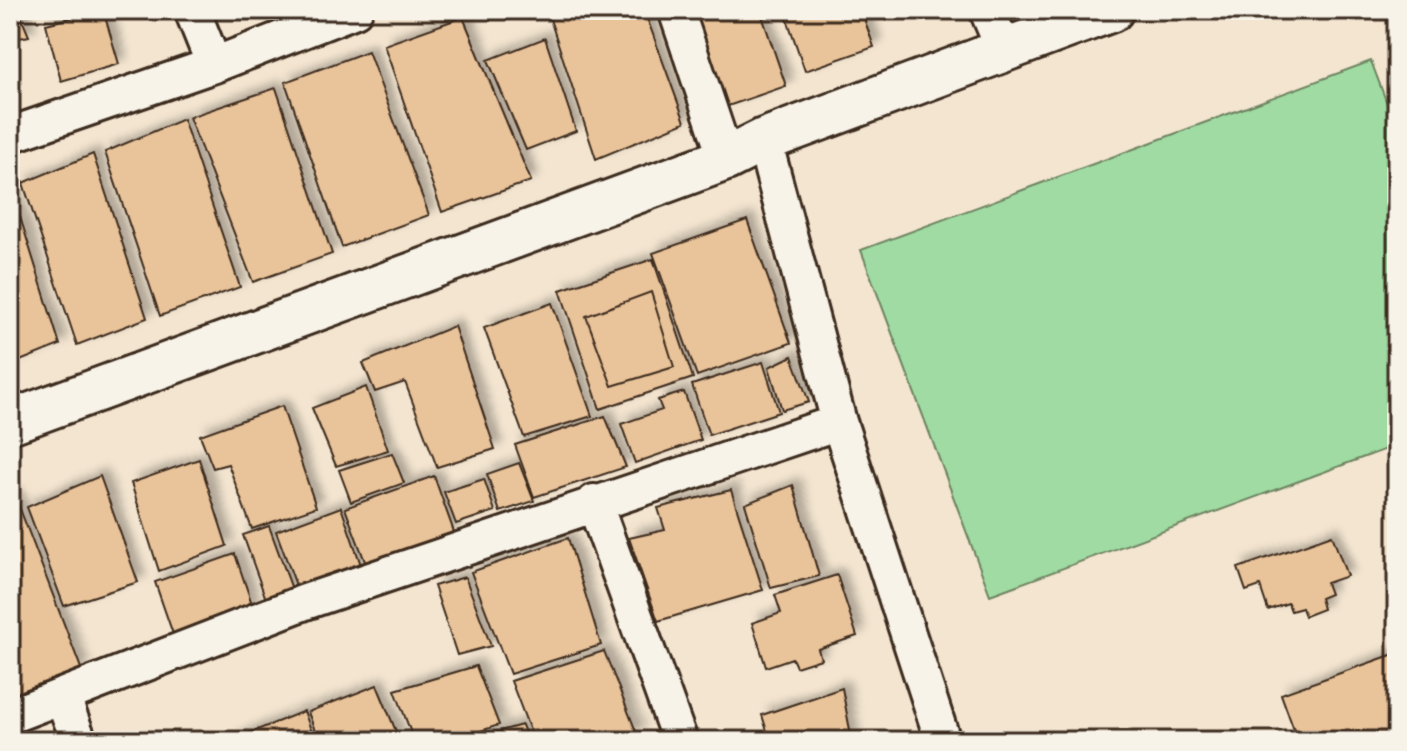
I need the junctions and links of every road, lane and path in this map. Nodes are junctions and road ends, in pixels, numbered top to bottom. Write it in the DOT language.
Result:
graph roads {
  1 [pos="192,10"];
  2 [pos="355,10"];
  3 [pos="676,10"];
  4 [pos="987,10"];
  5 [pos="1112,10"];
  6 [pos="1004,50"];
  7 [pos="214,65"];
  8 [pos="10,135"];
  9 [pos="764,140"];
  10 [pos="726,159"];
  11 [pos="10,422"];
  12 [pos="839,422"];
  13 [pos="594,502"];
  14 [pos="62,696"];
  15 [pos="10,716"];
  16 [pos="79,741"];
  17 [pos="680,741"];
  18 [pos="943,741"];
  1 -- 7 [label="street"];
  2 -- 7 [label="street"];
  3 -- 10 [label="street"];
  4 -- 6 [label="street"];
  5 -- 6 [label="street"];
  6 -- 9 [label="street"];
  7 -- 8 [label="street"];
  9 -- 10 [label="street"];
  9 -- 12 [label="street"];
  10 -- 11 [label="street"];
  12 -- 13 [label="street"];
  12 -- 18 [label="street"];
  13 -- 14 [label="street"];
  13 -- 17 [label="street"];
  14 -- 15 [label="street"];
  14 -- 16 [label="street"];
}
